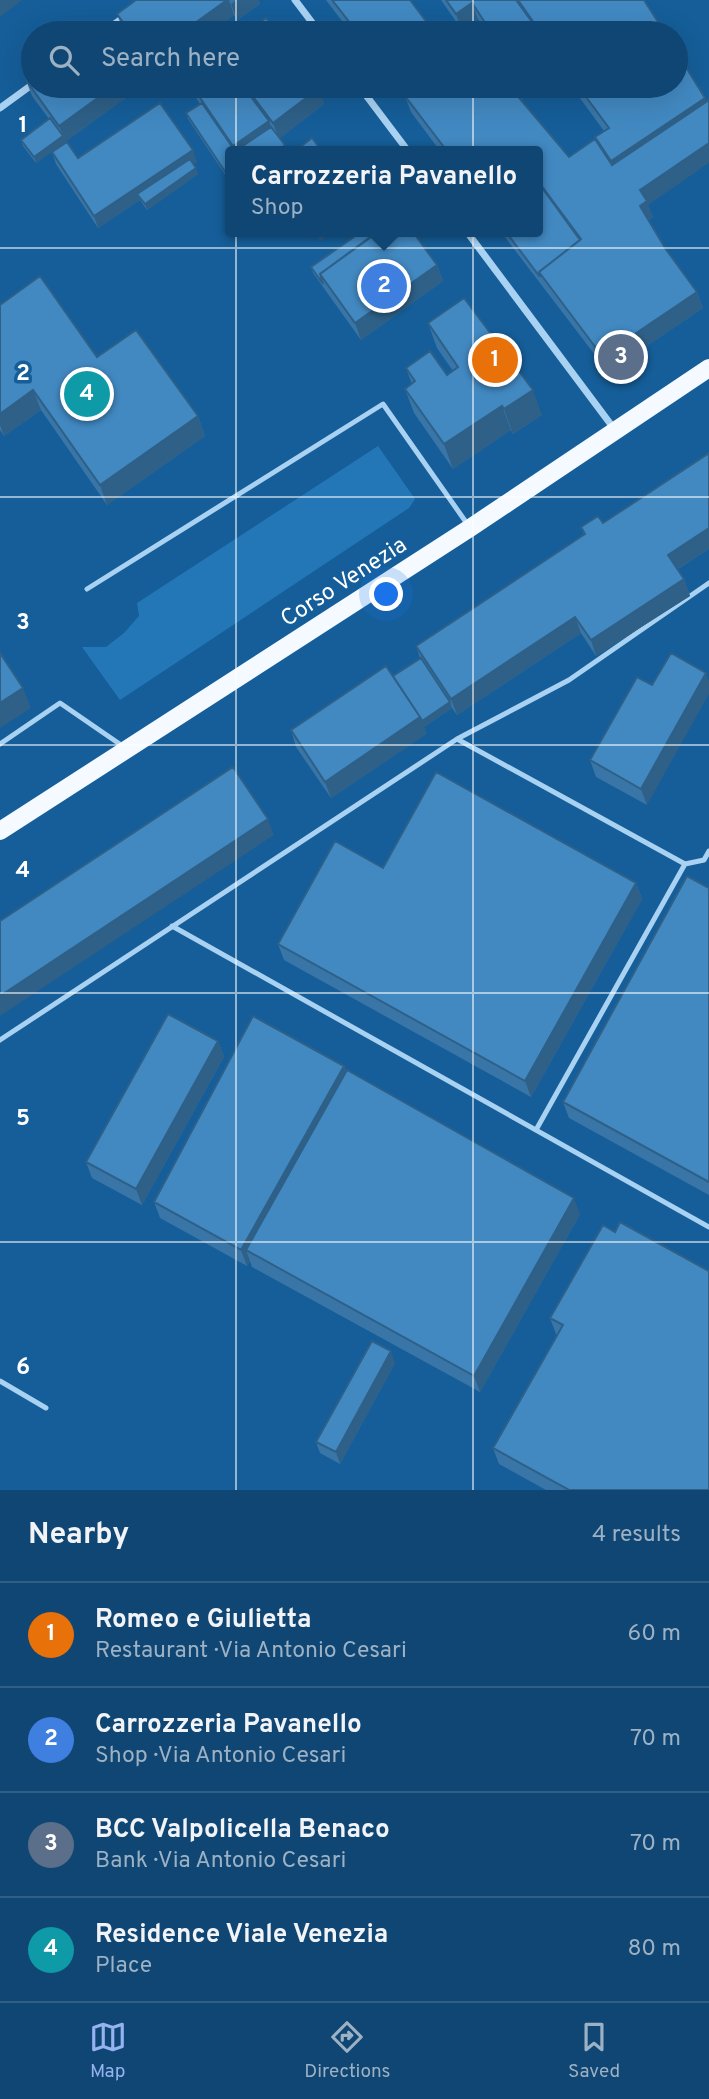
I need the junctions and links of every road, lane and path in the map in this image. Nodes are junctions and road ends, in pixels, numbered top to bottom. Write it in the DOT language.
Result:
graph roads {
  1 [pos="295,0"];
  2 [pos="138,7"];
  3 [pos="119,21"];
  4 [pos="311,21"];
  5 [pos="21,93"];
  6 [pos="368,98"];
  7 [pos="0,108"];
  8 [pos="404,146"];
  9 [pos="471,237"];
  10 [pos="709,368"];
  11 [pos="615,430"];
  12 [pos="470,528"];
  13 [pos="709,583"];
  14 [pos="87,589"];
  15 [pos="457,739"];
  16 [pos="0,744"];
  17 [pos="126,749"];
  18 [pos="0,831"];
  19 [pos="709,851"];
  20 [pos="685,864"];
  21 [pos="172,926"];
  22 [pos="0,1040"];
  23 [pos="536,1130"];
  24 [pos="709,1227"];
  25 [pos="0,1381"];
  26 [pos="46,1408"];
  1 -- 4 [label="street"];
  2 -- 3 [label="street"];
  5 -- 7 [label="street"];
  6 -- 8 [label="street"];
  9 -- 11 [label="street"];
  10 -- 11 [label="main road, Corso Venezia"];
  11 -- 12 [label="main road, Corso Venezia"];
  12 -- 14 [label="lane"];
  12 -- 17 [label="main road, Corso Venezia"];
  13 -- 15 [label="lane"];
  15 -- 20 [label="lane"];
  15 -- 21 [label="lane"];
  16 -- 17 [label="lane"];
  17 -- 18 [label="main road, Corso Venezia"];
  19 -- 20 [label="lane"];
  20 -- 23 [label="lane"];
  21 -- 22 [label="lane"];
  21 -- 23 [label="lane"];
  23 -- 24 [label="lane"];
  25 -- 26 [label="lane"];
}
